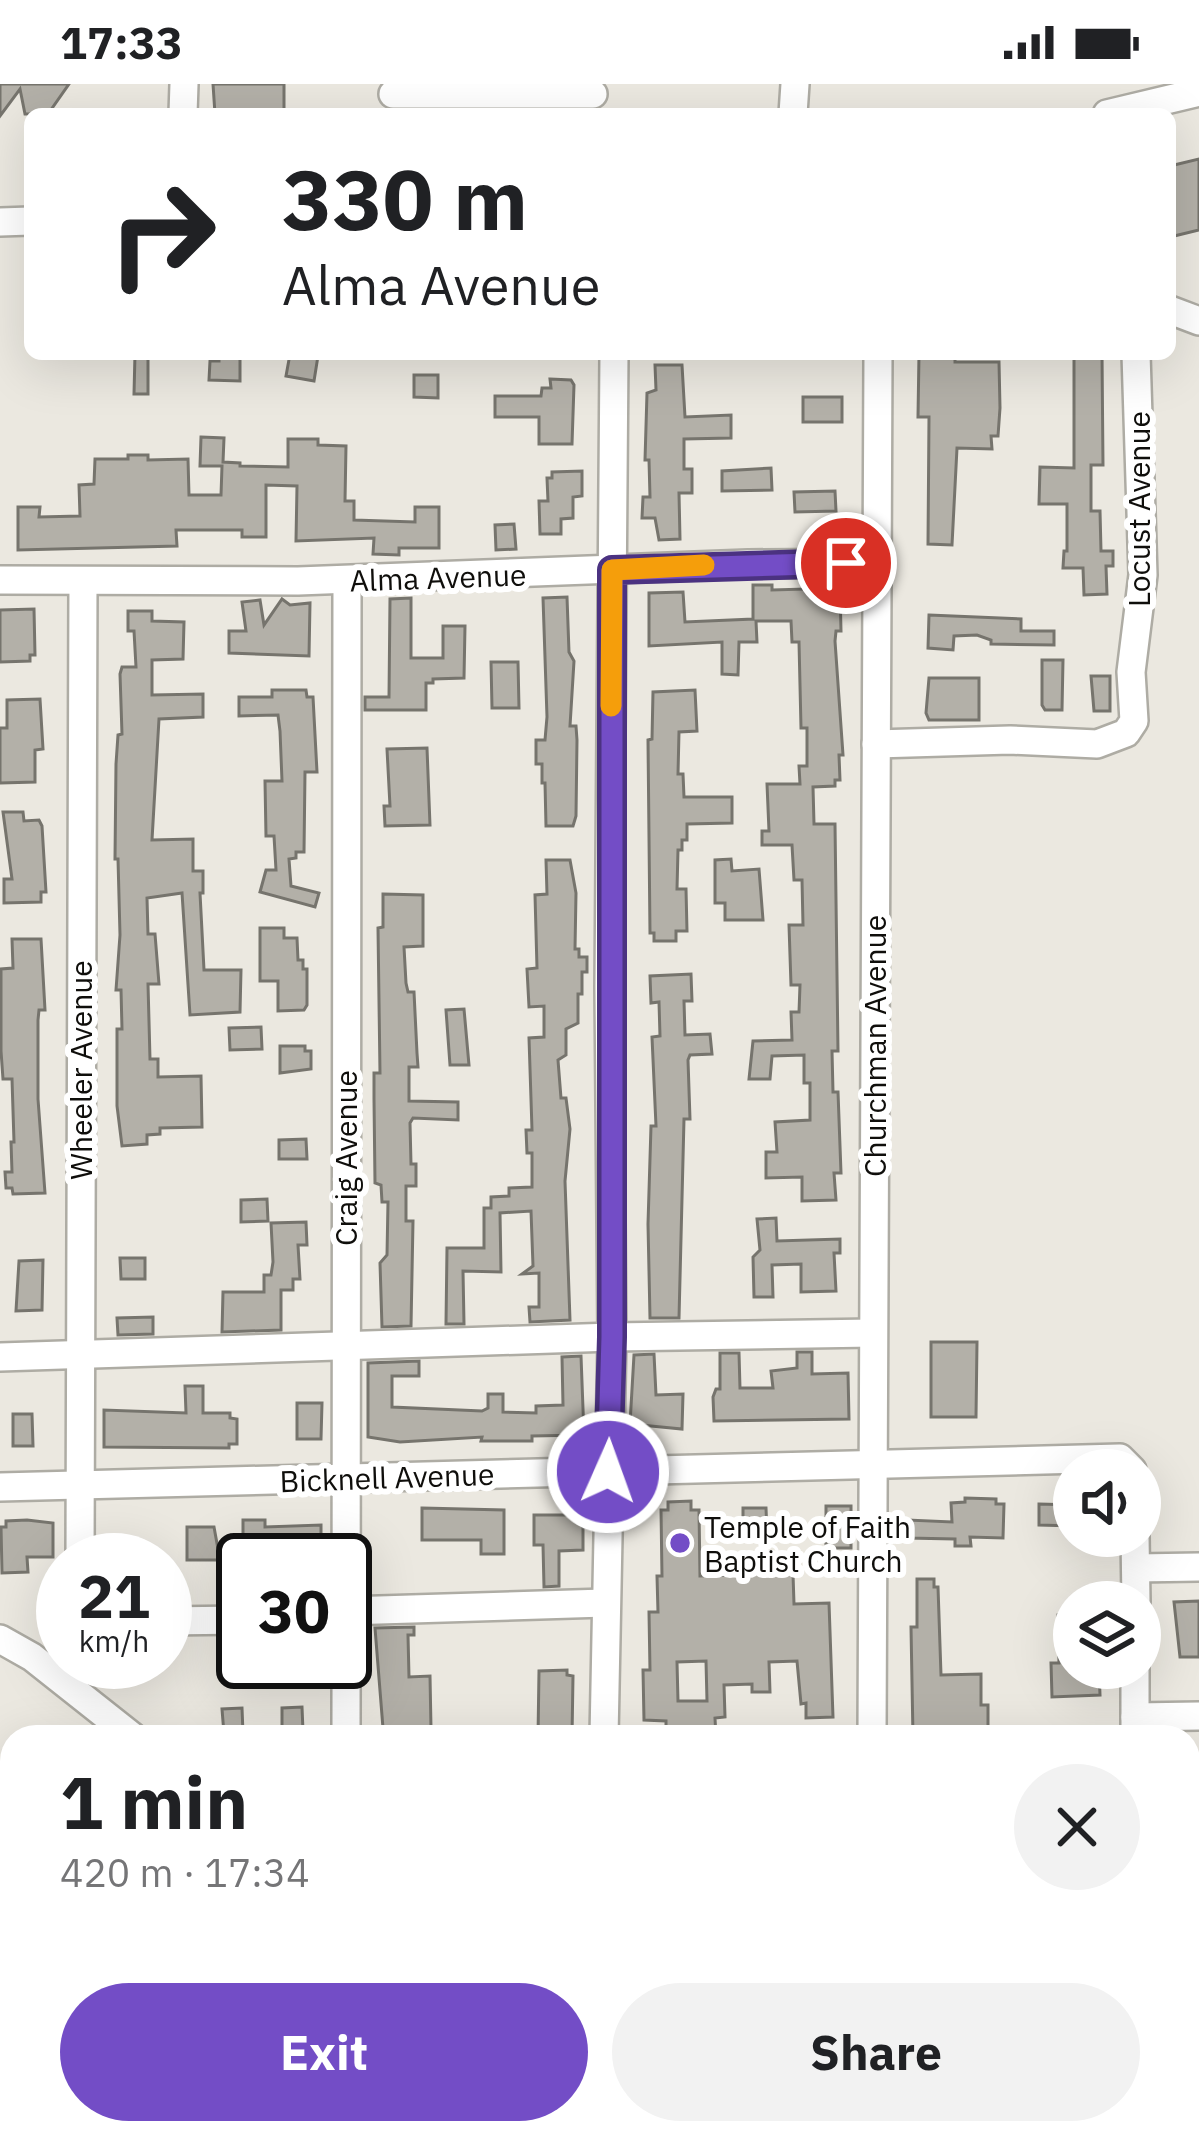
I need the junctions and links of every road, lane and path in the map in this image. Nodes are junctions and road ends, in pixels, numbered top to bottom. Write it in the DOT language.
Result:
graph roads {
  1 [pos="1199,92"];
  2 [pos="392,97"];
  3 [pos="593,97"];
  4 [pos="1132,108"];
  5 [pos="614,360"];
  6 [pos="878,360"];
  7 [pos="1136,360"];
  8 [pos="876,563"];
  9 [pos="612,570"];
  10 [pos="0,580"];
  11 [pos="83,580"];
  12 [pos="347,580"];
  13 [pos="875,743"];
  14 [pos="873,1334"];
  15 [pos="612,1337"];
  16 [pos="344,1348"];
  17 [pos="79,1355"];
  18 [pos="0,1357"];
  19 [pos="1053,1459"];
  20 [pos="874,1463"];
  21 [pos="608,1472"];
  22 [pos="343,1478"];
  23 [pos="79,1485"];
  24 [pos="0,1487"];
  25 [pos="80,1533"];
  26 [pos="344,1533"];
  27 [pos="1136,1557"];
  28 [pos="1199,1567"];
  29 [pos="1136,1568"];
  30 [pos="1136,1581"];
  31 [pos="605,1603"];
  32 [pos="372,1616"];
  33 [pos="0,1640"];
  34 [pos="346,1689"];
  35 [pos="1135,1689"];
  36 [pos="1199,1716"];
  37 [pos="118,1725"];
  38 [pos="346,1725"];
  39 [pos="604,1725"];
  40 [pos="872,1725"];
  41 [pos="1135,1725"];
  42 [pos="1147,1725"];
  1 -- 4 [label="street"];
  2 -- 3 [label="street"];
  5 -- 9 [label="street"];
  6 -- 8 [label="street, Churchman Avenue"];
  7 -- 13 [label="street, Locust Avenue"];
  8 -- 9 [label="street, Alma Avenue"];
  8 -- 13 [label="street, Churchman Avenue"];
  9 -- 12 [label="street, Alma Avenue"];
  9 -- 15 [label="street"];
  10 -- 11 [label="street, Alma Avenue"];
  11 -- 12 [label="street, Alma Avenue"];
  11 -- 17 [label="street, Wheeler Avenue"];
  12 -- 16 [label="street, Craig Avenue"];
  13 -- 14 [label="street, Churchman Avenue"];
  14 -- 15 [label="street"];
  14 -- 20 [label="street, Churchman Avenue"];
  15 -- 16 [label="street"];
  15 -- 21 [label="street"];
  16 -- 17 [label="street"];
  16 -- 22 [label="street, Craig Avenue"];
  17 -- 18 [label="street"];
  17 -- 23 [label="street, Wheeler Avenue"];
  19 -- 20 [label="street, Bicknell Avenue"];
  20 -- 21 [label="street, Bicknell Avenue"];
  20 -- 40 [label="street, Churchman Avenue"];
  21 -- 22 [label="street, Bicknell Avenue"];
  21 -- 31 [label="street"];
  22 -- 23 [label="street, Bicknell Avenue"];
  22 -- 26 [label="street, Craig Avenue"];
  23 -- 24 [label="street, Bicknell Avenue"];
  23 -- 25 [label="street, Wheeler Avenue"];
  27 -- 29 [label="street"];
  28 -- 29 [label="street"];
  29 -- 30 [label="street"];
  31 -- 32 [label="street"];
  31 -- 39 [label="street"];
  33 -- 37 [label="street"];
  34 -- 38 [label="street, Craig Avenue"];
  35 -- 41 [label="street"];
  36 -- 42 [label="street"];
}
